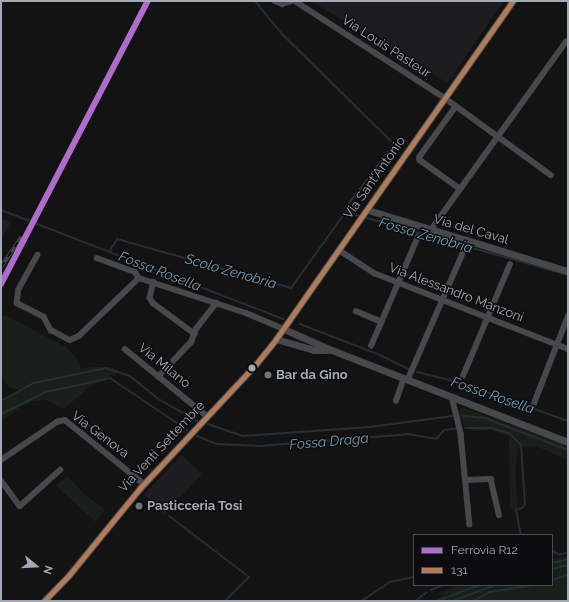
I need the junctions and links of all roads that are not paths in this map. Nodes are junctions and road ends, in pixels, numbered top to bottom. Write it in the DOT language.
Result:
graph roads {
  1 [pos="275,1"];
  2 [pos="292,1"];
  3 [pos="295,1"];
  4 [pos="513,1"];
  5 [pos="566,42"];
  6 [pos="445,98"];
  7 [pos="456,107"];
  8 [pos="498,137"];
  9 [pos="551,174"];
  10 [pos="459,188"];
  11 [pos="368,210"];
  12 [pos="430,231"];
  13 [pos="418,237"];
  14 [pos="339,250"];
  15 [pos="464,250"];
  16 [pos="38,255"];
  17 [pos="97,258"];
  18 [pos="510,264"];
  19 [pos="568,271"];
  20 [pos="139,278"];
  21 [pos="154,282"];
  22 [pos="399,283"];
  23 [pos="442,299"];
  24 [pos="216,304"];
  25 [pos="356,311"];
  26 [pos="568,316"];
  27 [pos="488,317"];
  28 [pos="382,322"];
  29 [pos="284,329"];
  30 [pos="195,334"];
  31 [pos="276,340"];
  32 [pos="556,345"];
  33 [pos="371,346"];
  34 [pos="125,349"];
  35 [pos="568,349"];
  36 [pos="329,350"];
  37 [pos="463,376"];
  38 [pos="158,377"];
  39 [pos="406,378"];
  40 [pos="452,397"];
  41 [pos="396,401"];
  42 [pos="533,406"];
  43 [pos="207,416"];
  44 [pos="568,442"];
  45 [pos="1,460"];
  46 [pos="60,470"];
  47 [pos="1,480"];
  48 [pos="466,480"];
  49 [pos="144,484"];
  50 [pos="499,515"];
  51 [pos="470,525"];
  52 [pos="44,601"];
  1 -- 2 [label="street"];
  3 -- 6 [label="street, Via Louis Pasteur"];
  4 -- 6 [label="main road, Via Sant'Antonio"];
  5 -- 8 [label="street"];
  6 -- 7 [label="street, Via Louis Pasteur"];
  6 -- 11 [label="main road, Via Sant'Antonio"];
  7 -- 8 [label="street, Via Louis Pasteur"];
  7 -- 10 [label="street"];
  8 -- 9 [label="street, Via Louis Pasteur"];
  8 -- 10 [label="street"];
  10 -- 12 [label="street"];
  11 -- 12 [label="street, Via del Caval"];
  11 -- 14 [label="main road, Via Sant'Antonio"];
  12 -- 19 [label="street, Via del Caval"];
  13 -- 22 [label="street"];
  14 -- 22 [label="street, Via Alessandro Manzoni"];
  14 -- 29 [label="main road, Via Sant'Antonio"];
  15 -- 23 [label="street"];
  16 -- 20 [label="street"];
  17 -- 20 [label="street"];
  18 -- 27 [label="street"];
  20 -- 21 [label="street"];
  21 -- 24 [label="street"];
  21 -- 30 [label="street"];
  22 -- 23 [label="street, Via Alessandro Manzoni"];
  22 -- 28 [label="street"];
  23 -- 27 [label="street, Via Alessandro Manzoni"];
  23 -- 39 [label="street"];
  24 -- 29 [label="street"];
  24 -- 30 [label="street"];
  25 -- 28 [label="street"];
  26 -- 32 [label="street"];
  27 -- 32 [label="street, Via Alessandro Manzoni"];
  27 -- 37 [label="street"];
  28 -- 33 [label="street"];
  29 -- 31 [label="main road, Via Venti Settembre"];
  29 -- 36 [label="street"];
  30 -- 38 [label="street"];
  31 -- 36 [label="street"];
  31 -- 43 [label="main road, Via Venti Settembre"];
  32 -- 35 [label="street, Via Alessandro Manzoni"];
  32 -- 42 [label="street"];
  34 -- 38 [label="street, Via Milano"];
  36 -- 39 [label="street"];
  38 -- 43 [label="street, Via Milano"];
  39 -- 40 [label="street"];
  39 -- 41 [label="street"];
  40 -- 44 [label="street"];
  40 -- 48 [label="street"];
  43 -- 49 [label="main road, Via Venti Settembre"];
  45 -- 49 [label="street, Via Genova"];
  46 -- 47 [label="street"];
  48 -- 50 [label="street"];
  48 -- 51 [label="street"];
  49 -- 52 [label="main road, Via Venti Settembre"];
}
